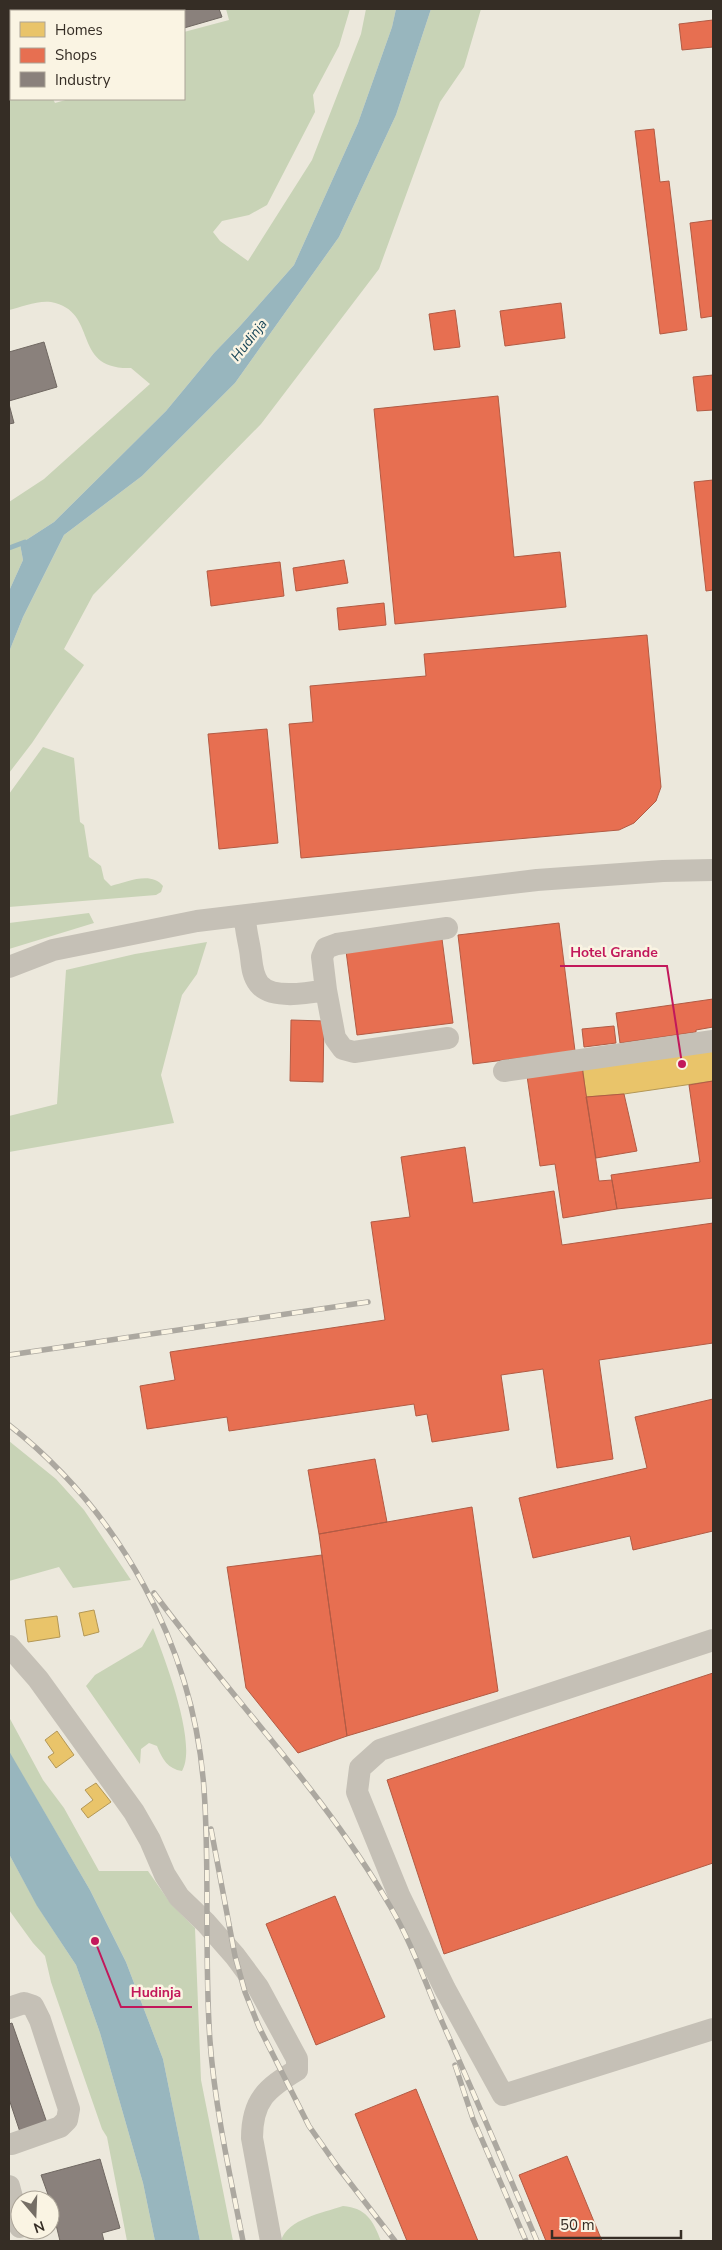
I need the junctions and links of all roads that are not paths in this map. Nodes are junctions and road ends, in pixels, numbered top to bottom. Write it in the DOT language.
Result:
graph roads {
  1 [pos="713,870"];
  2 [pos="245,916"];
  3 [pos="447,928"];
  4 [pos="9,966"];
  5 [pos="326,990"];
  6 [pos="448,1038"];
  7 [pos="713,1041"];
  8 [pos="504,1071"];
  9 [pos="713,1640"];
  10 [pos="9,1646"];
  11 [pos="9,2008"];
  12 [pos="713,2030"];
  13 [pos="9,2144"];
  14 [pos="271,2241"];
  1 -- 2 [label="street"];
  2 -- 4 [label="street"];
  2 -- 5 [label="street"];
  3 -- 5 [label="street"];
  5 -- 6 [label="street"];
  7 -- 8 [label="street"];
  9 -- 12 [label="street"];
  10 -- 14 [label="street"];
  11 -- 13 [label="street"];
}
